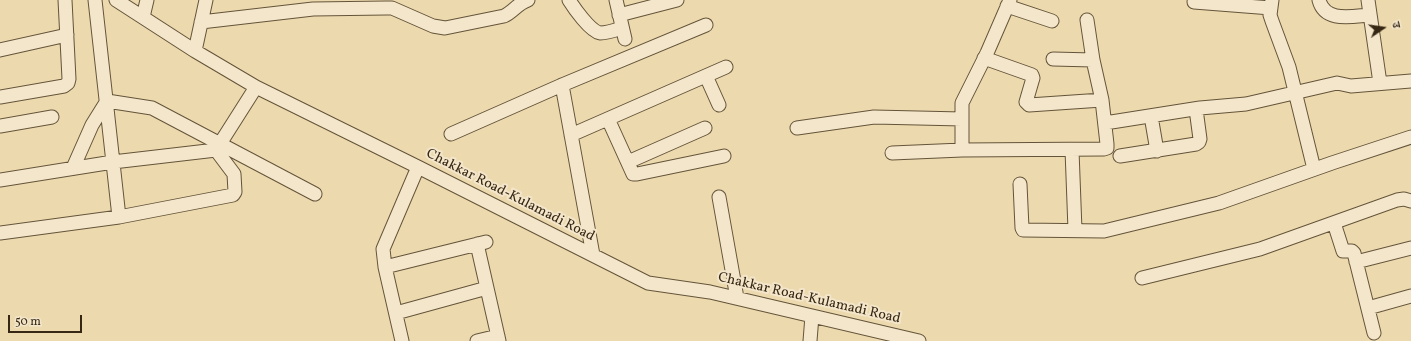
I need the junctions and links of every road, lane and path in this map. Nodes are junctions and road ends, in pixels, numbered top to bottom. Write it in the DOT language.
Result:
graph roads {
  1 [pos="65,0"];
  2 [pos="95,0"];
  3 [pos="116,0"];
  4 [pos="147,0"];
  5 [pos="206,0"];
  6 [pos="332,0"];
  7 [pos="528,0"];
  8 [pos="569,0"];
  9 [pos="616,0"];
  10 [pos="677,0"];
  11 [pos="1319,0"];
  12 [pos="1368,0"];
  13 [pos="1194,2"];
  14 [pos="1009,3"];
  15 [pos="1271,4"];
  16 [pos="313,9"];
  17 [pos="620,15"];
  18 [pos="1370,15"];
  19 [pos="143,17"];
  20 [pos="1087,20"];
  21 [pos="1052,21"];
  22 [pos="202,22"];
  23 [pos="706,25"];
  24 [pos="67,35"];
  25 [pos="0,50"];
  26 [pos="195,51"];
  27 [pos="984,58"];
  28 [pos="1053,59"];
  29 [pos="1093,60"];
  30 [pos="726,67"];
  31 [pos="706,76"];
  32 [pos="1380,83"];
  33 [pos="1411,83"];
  34 [pos="562,85"];
  35 [pos="256,87"];
  36 [pos="1295,94"];
  37 [pos="0,97"];
  38 [pos="1102,100"];
  39 [pos="107,101"];
  40 [pos="719,106"];
  41 [pos="1196,108"];
  42 [pos="52,116"];
  43 [pos="1151,116"];
  44 [pos="608,119"];
  45 [pos="962,119"];
  46 [pos="1110,122"];
  47 [pos="0,126"];
  48 [pos="705,128"];
  49 [pos="797,128"];
  50 [pos="450,134"];
  51 [pos="571,135"];
  52 [pos="1411,137"];
  53 [pos="218,147"];
  54 [pos="962,150"];
  55 [pos="1072,150"];
  56 [pos="1157,151"];
  57 [pos="892,153"];
  58 [pos="724,156"];
  59 [pos="1120,156"];
  60 [pos="113,162"];
  61 [pos="628,162"];
  62 [pos="418,167"];
  63 [pos="73,168"];
  64 [pos="1314,169"];
  65 [pos="0,180"];
  66 [pos="1020,184"];
  67 [pos="315,194"];
  68 [pos="719,197"];
  69 [pos="1410,200"];
  70 [pos="120,217"];
  71 [pos="1334,223"];
  72 [pos="1075,230"];
  73 [pos="0,233"];
  74 [pos="1411,248"];
  75 [pos="592,255"];
  76 [pos="1356,262"];
  77 [pos="385,267"];
  78 [pos="1142,278"];
  79 [pos="487,288"];
  80 [pos="1411,296"];
  81 [pos="737,298"];
  82 [pos="1368,308"];
  83 [pos="396,313"];
  84 [pos="812,316"];
  85 [pos="1374,333"];
  86 [pos="498,339"];
  87 [pos="402,341"];
  88 [pos="477,341"];
  89 [pos="810,341"];
  90 [pos="919,341"];
  1 -- 24 [label="street"];
  2 -- 39 [label="street"];
  3 -- 19 [label="street, Chakkar Road-Kulamadi Road"];
  4 -- 19 [label="street"];
  5 -- 22 [label="street"];
  6 -- 16 [label="street"];
  7 -- 16 [label="street"];
  8 -- 17 [label="street"];
  9 -- 17 [label="street"];
  10 -- 17 [label="street"];
  11 -- 18 [label="street"];
  12 -- 18 [label="street"];
  13 -- 15 [label="street"];
  14 -- 21 [label="street"];
  14 -- 27 [label="street"];
  15 -- 36 [label="street"];
  16 -- 22 [label="street"];
  18 -- 32 [label="street"];
  19 -- 26 [label="street, Chakkar Road-Kulamadi Road"];
  20 -- 29 [label="street"];
  22 -- 26 [label="street"];
  23 -- 34 [label="street"];
  24 -- 25 [label="street"];
  24 -- 37 [label="street"];
  26 -- 35 [label="street, Chakkar Road-Kulamadi Road"];
  27 -- 38 [label="street"];
  27 -- 45 [label="street"];
  28 -- 29 [label="street"];
  29 -- 38 [label="street"];
  30 -- 31 [label="street"];
  31 -- 40 [label="street"];
  31 -- 44 [label="street"];
  32 -- 33 [label="street"];
  32 -- 36 [label="street"];
  34 -- 50 [label="street"];
  34 -- 51 [label="street"];
  35 -- 53 [label="street"];
  35 -- 62 [label="street, Chakkar Road-Kulamadi Road"];
  36 -- 41 [label="street"];
  36 -- 64 [label="street"];
  38 -- 46 [label="street"];
  39 -- 53 [label="street"];
  39 -- 60 [label="street"];
  39 -- 63 [label="street"];
  41 -- 43 [label="street"];
  41 -- 56 [label="street"];
  42 -- 47 [label="street"];
  43 -- 46 [label="street"];
  43 -- 56 [label="street"];
  44 -- 51 [label="street"];
  44 -- 61 [label="street"];
  45 -- 49 [label="street"];
  45 -- 54 [label="street"];
  46 -- 55 [label="street"];
  48 -- 61 [label="street"];
  51 -- 75 [label="street"];
  52 -- 64 [label="street"];
  53 -- 60 [label="street"];
  53 -- 67 [label="street"];
  53 -- 70 [label="street"];
  54 -- 55 [label="street"];
  54 -- 57 [label="street"];
  55 -- 72 [label="street"];
  56 -- 59 [label="street"];
  58 -- 61 [label="street"];
  60 -- 63 [label="street"];
  60 -- 70 [label="street"];
  62 -- 75 [label="street, Chakkar Road-Kulamadi Road"];
  62 -- 77 [label="street"];
  63 -- 65 [label="street"];
  64 -- 72 [label="street"];
  66 -- 72 [label="street"];
  68 -- 81 [label="street"];
  69 -- 71 [label="street"];
  70 -- 73 [label="street"];
  71 -- 76 [label="street"];
  71 -- 78 [label="street"];
  74 -- 76 [label="street"];
  75 -- 81 [label="street, Chakkar Road-Kulamadi Road"];
  76 -- 82 [label="street"];
  77 -- 79 [label="street"];
  77 -- 83 [label="street"];
  79 -- 83 [label="street"];
  79 -- 86 [label="street"];
  80 -- 82 [label="street"];
  81 -- 84 [label="street, Chakkar Road-Kulamadi Road"];
  82 -- 85 [label="street"];
  83 -- 87 [label="street"];
  84 -- 89 [label="street"];
  84 -- 90 [label="street, Chakkar Road-Kulamadi Road"];
  86 -- 88 [label="street"];
}
